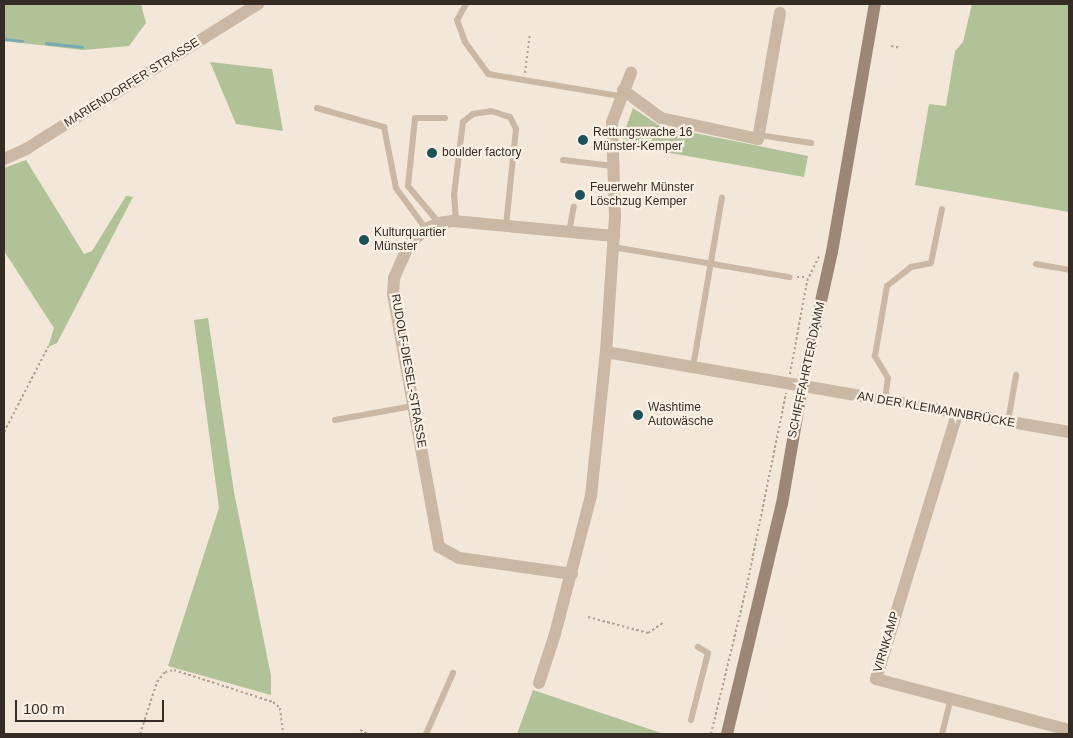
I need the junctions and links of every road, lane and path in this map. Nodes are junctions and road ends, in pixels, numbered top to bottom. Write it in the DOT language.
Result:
graph roads {
  1 [pos="258,4"];
  2 [pos="466,4"];
  3 [pos="875,4"];
  4 [pos="242,8"];
  5 [pos="780,14"];
  6 [pos="530,34"];
  7 [pos="891,46"];
  8 [pos="901,48"];
  9 [pos="631,73"];
  10 [pos="524,80"];
  11 [pos="622,93"];
  12 [pos="317,108"];
  13 [pos="445,118"];
  14 [pos="759,135"];
  15 [pos="811,143"];
  16 [pos="4,159"];
  17 [pos="564,160"];
  18 [pos="613,166"];
  19 [pos="722,197"];
  20 [pos="574,206"];
  21 [pos="942,209"];
  22 [pos="456,221"];
  23 [pos="439,223"];
  24 [pos="506,226"];
  25 [pos="426,229"];
  26 [pos="569,232"];
  27 [pos="614,241"];
  28 [pos="823,249"];
  29 [pos="711,263"];
  30 [pos="1036,264"];
  31 [pos="1069,270"];
  32 [pos="790,277"];
  33 [pos="808,277"];
  34 [pos="48,347"];
  35 [pos="606,352"];
  36 [pos="693,367"];
  37 [pos="1016,375"];
  38 [pos="788,384"];
  39 [pos="802,387"];
  40 [pos="885,401"];
  41 [pos="413,406"];
  42 [pos="957,414"];
  43 [pos="335,420"];
  44 [pos="1008,422"];
  45 [pos="4,432"];
  46 [pos="1069,432"];
  47 [pos="572,574"];
  48 [pos="588,617"];
  49 [pos="662,623"];
  50 [pos="698,647"];
  51 [pos="453,672"];
  52 [pos="539,683"];
  53 [pos="951,698"];
  54 [pos="691,720"];
  55 [pos="360,730"];
  56 [pos="1069,730"];
  57 [pos="140,734"];
  58 [pos="283,734"];
  59 [pos="368,734"];
  60 [pos="426,734"];
  61 [pos="711,734"];
  62 [pos="727,734"];
  63 [pos="942,734"];
  1 -- 4 [label="street, MARIENDORFER STRASSE"];
  2 -- 10 [label="lane"];
  3 -- 39 [label="main road, SCHIFFFAHRTER DAMM"];
  4 -- 16 [label="street, MARIENDORFER STRASSE"];
  5 -- 14 [label="street"];
  6 -- 10 [label="path"];
  7 -- 8 [label="path"];
  9 -- 11 [label="street"];
  10 -- 11 [label="lane"];
  11 -- 14 [label="street"];
  11 -- 18 [label="street"];
  12 -- 25 [label="lane"];
  13 -- 23 [label="lane"];
  14 -- 15 [label="lane"];
  17 -- 18 [label="lane"];
  18 -- 27 [label="street"];
  19 -- 29 [label="lane"];
  20 -- 26 [label="lane"];
  21 -- 40 [label="lane"];
  22 -- 23 [label="street, RUDOLF-DIESEL-STRASSE"];
  22 -- 24 [label="street, RUDOLF-DIESEL-STRASSE"];
  22 -- 24 [label="lane"];
  23 -- 25 [label="street, RUDOLF-DIESEL-STRASSE"];
  24 -- 26 [label="street, RUDOLF-DIESEL-STRASSE"];
  25 -- 41 [label="street, RUDOLF-DIESEL-STRASSE"];
  26 -- 27 [label="street, RUDOLF-DIESEL-STRASSE"];
  27 -- 29 [label="lane"];
  27 -- 35 [label="street"];
  28 -- 33 [label="path"];
  29 -- 32 [label="lane"];
  29 -- 36 [label="lane"];
  30 -- 31 [label="lane"];
  32 -- 33 [label="path"];
  33 -- 38 [label="path"];
  34 -- 45 [label="path"];
  35 -- 36 [label="street"];
  35 -- 47 [label="street"];
  36 -- 38 [label="street"];
  37 -- 44 [label="lane"];
  38 -- 39 [label="street"];
  38 -- 61 [label="path"];
  39 -- 40 [label="street, AN DER KLEIMANNBRÜCKE"];
  39 -- 62 [label="main road, SCHIFFFAHRTER DAMM"];
  40 -- 42 [label="street, AN DER KLEIMANNBRÜCKE"];
  41 -- 43 [label="lane"];
  41 -- 47 [label="street, RUDOLF-DIESEL-STRASSE"];
  42 -- 44 [label="street, AN DER KLEIMANNBRÜCKE"];
  42 -- 53 [label="street, VIRNKAMP"];
  44 -- 46 [label="street, AN DER KLEIMANNBRÜCKE"];
  47 -- 52 [label="street"];
  48 -- 49 [label="path"];
  50 -- 54 [label="lane"];
  51 -- 60 [label="lane"];
  53 -- 56 [label="street, VIRNKAMP"];
  53 -- 63 [label="lane"];
  55 -- 59 [label="path"];
  57 -- 58 [label="path"];
}
